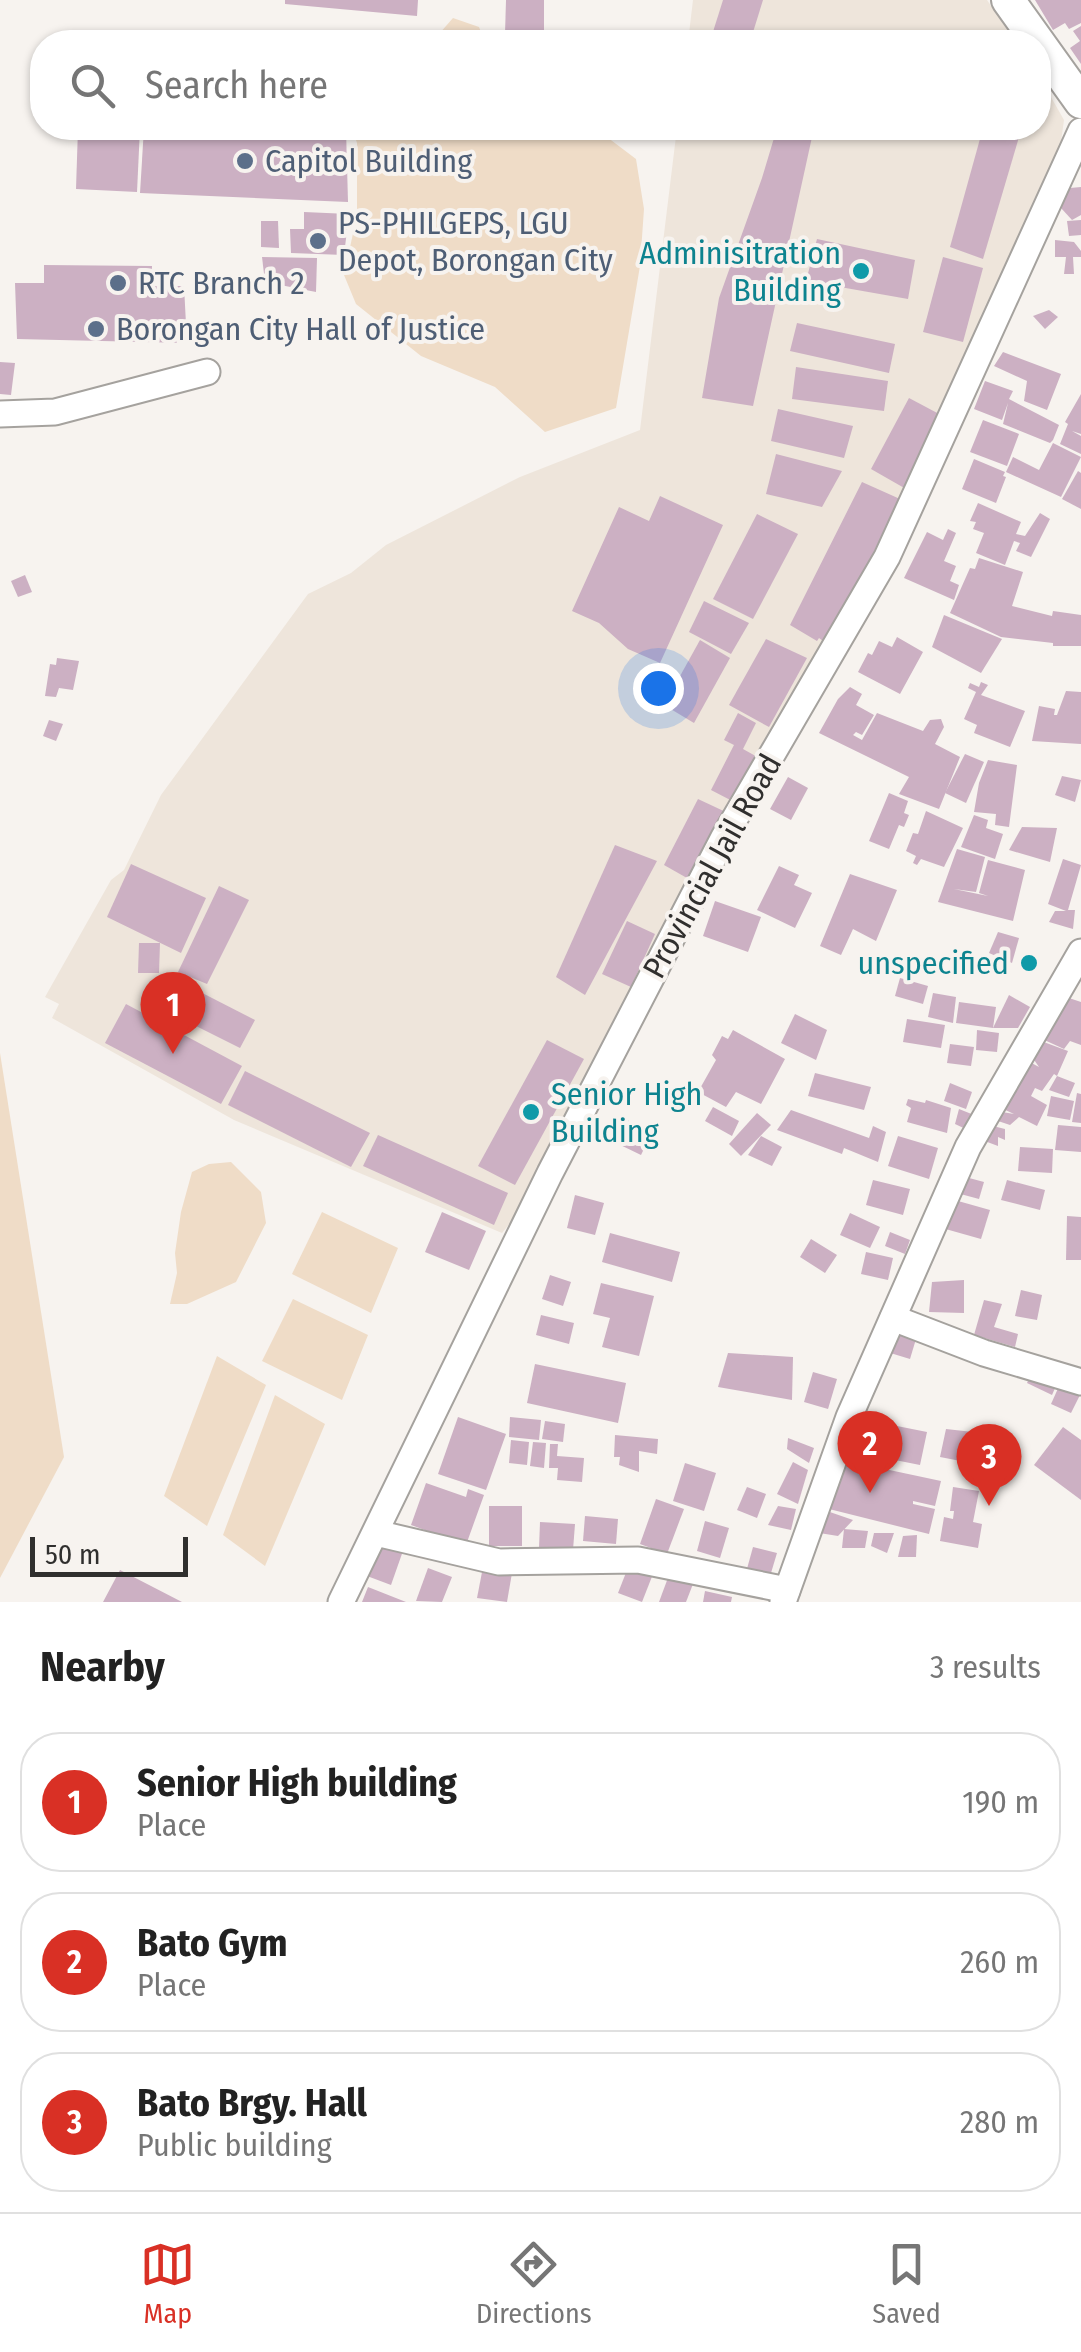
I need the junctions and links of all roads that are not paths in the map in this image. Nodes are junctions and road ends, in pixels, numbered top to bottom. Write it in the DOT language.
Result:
graph roads {
  1 [pos="1008,0"];
  2 [pos="1029,30"];
  3 [pos="1051,60"];
  4 [pos="1081,102"];
  5 [pos="1081,131"];
  6 [pos="206,372"];
  7 [pos="0,414"];
  8 [pos="1081,952"];
  9 [pos="892,1318"];
  10 [pos="1081,1382"];
  11 [pos="376,1533"];
  12 [pos="785,1596"];
  13 [pos="341,1602"];
  1 -- 2 [label="main road"];
  3 -- 4 [label="main road"];
  5 -- 11 [label="street, Provincial Jail Road"];
  6 -- 7 [label="street"];
  8 -- 9 [label="street"];
  9 -- 10 [label="street"];
  9 -- 12 [label="street"];
  11 -- 12 [label="street"];
  11 -- 13 [label="street, Provincial Jail Road"];
}
